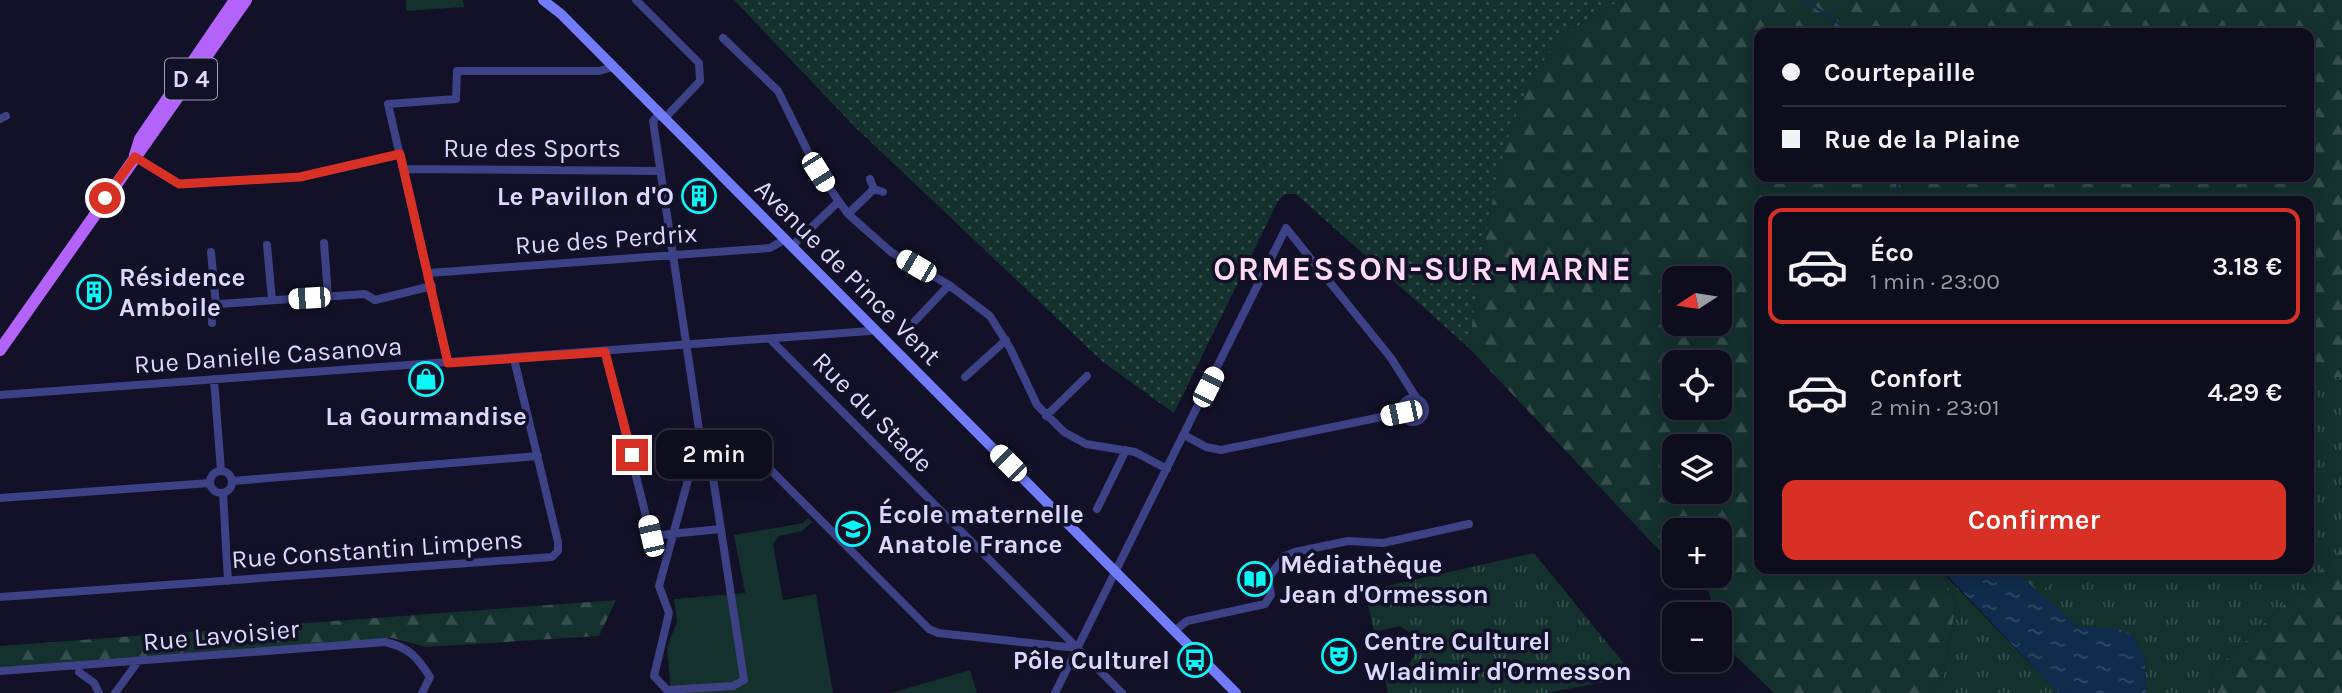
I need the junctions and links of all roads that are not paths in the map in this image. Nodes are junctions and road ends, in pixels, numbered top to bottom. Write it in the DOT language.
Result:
graph roads {
  1 [pos="235,0"];
  2 [pos="246,0"];
  3 [pos="636,0"];
  4 [pos="547,1"];
  5 [pos="723,38"];
  6 [pos="613,67"];
  7 [pos="662,116"];
  8 [pos="400,154"];
  9 [pos="135,157"];
  10 [pos="404,169"];
  11 [pos="660,171"];
  12 [pos="870,179"];
  13 [pos="838,202"];
  14 [pos="848,214"];
  15 [pos="324,243"];
  16 [pos="787,244"];
  17 [pos="267,245"];
  18 [pos="211,252"];
  19 [pos="673,254"];
  20 [pos="429,273"];
  21 [pos="949,285"];
  22 [pos="432,286"];
  23 [pos="328,296"];
  24 [pos="272,300"];
  25 [pos="210,305"];
  26 [pos="915,321"];
  27 [pos="212,323"];
  28 [pos="873,328"];
  29 [pos="771,340"];
  30 [pos="1006,340"];
  31 [pos="687,346"];
  32 [pos="0,349"];
  33 [pos="605,352"];
  34 [pos="514,359"];
  35 [pos="448,363"];
  36 [pos="1087,376"];
  37 [pos="965,377"];
  38 [pos="214,379"];
  39 [pos="0,395"];
  40 [pos="1417,399"];
  41 [pos="1401,413"];
  42 [pos="1046,416"];
  43 [pos="1184,435"];
  44 [pos="700,436"];
  45 [pos="1126,450"];
  46 [pos="538,456"];
  47 [pos="1167,469"];
  48 [pos="221,471"];
  49 [pos="233,481"];
  50 [pos="210,483"];
  51 [pos="223,494"];
  52 [pos="0,498"];
  53 [pos="1097,509"];
  54 [pos="1469,524"];
  55 [pos="721,529"];
  56 [pos="674,534"];
  57 [pos="1115,571"];
  58 [pos="228,581"];
  59 [pos="0,597"];
  60 [pos="1174,631"];
  61 [pos="1077,648"];
  62 [pos="137,663"];
  63 [pos="0,671"];
  64 [pos="79,672"];
  65 [pos="99,693"];
  66 [pos="115,693"];
  67 [pos="422,693"];
  68 [pos="1055,693"];
  69 [pos="1122,693"];
  70 [pos="1236,693"];
  1 -- 9 [label="main road, D 4"];
  2 -- 9 [label="main road, D 4"];
  3 -- 7 [label="street"];
  4 -- 6 [label="main road, Avenue de Pince Vent"];
  5 -- 13 [label="street"];
  6 -- 7 [label="main road, Avenue de Pince Vent"];
  6 -- 8 [label="street"];
  7 -- 11 [label="street"];
  7 -- 16 [label="main road, Avenue de Pince Vent"];
  8 -- 9 [label="street"];
  8 -- 10 [label="street"];
  9 -- 32 [label="main road, D 4"];
  10 -- 11 [label="street, Rue des Sports"];
  10 -- 20 [label="street"];
  11 -- 19 [label="street"];
  12 -- 14 [label="street"];
  13 -- 14 [label="street"];
  13 -- 16 [label="street"];
  14 -- 21 [label="street"];
  15 -- 23 [label="street"];
  16 -- 19 [label="street, Rue des Perdrix"];
  16 -- 28 [label="main road, Avenue de Pince Vent"];
  17 -- 24 [label="street"];
  18 -- 25 [label="street"];
  19 -- 20 [label="street, Rue des Perdrix"];
  19 -- 31 [label="street"];
  20 -- 22 [label="street"];
  21 -- 26 [label="street"];
  21 -- 30 [label="street"];
  22 -- 23 [label="street"];
  22 -- 35 [label="street"];
  23 -- 24 [label="street"];
  24 -- 25 [label="street"];
  25 -- 27 [label="street"];
  28 -- 29 [label="street, Rue Danielle Casanova"];
  28 -- 57 [label="main road, Avenue de Pince Vent"];
  29 -- 31 [label="street, Rue Danielle Casanova"];
  29 -- 61 [label="street, Rue du Stade"];
  30 -- 37 [label="street"];
  30 -- 42 [label="street"];
  31 -- 33 [label="street, Rue Danielle Casanova"];
  31 -- 44 [label="street"];
  33 -- 34 [label="street, Rue Danielle Casanova"];
  33 -- 56 [label="street"];
  34 -- 35 [label="street, Rue Danielle Casanova"];
  34 -- 46 [label="street, Rue Constantin Limpens"];
  35 -- 38 [label="street, Rue Danielle Casanova"];
  36 -- 42 [label="street"];
  38 -- 39 [label="street, Rue Danielle Casanova"];
  38 -- 48 [label="street"];
  40 -- 41 [label="street"];
  40 -- 41 [label="street"];
  40 -- 43 [label="street"];
  41 -- 43 [label="street"];
  42 -- 45 [label="street"];
  43 -- 47 [label="street"];
  44 -- 55 [label="street"];
  44 -- 56 [label="street"];
  44 -- 61 [label="street"];
  45 -- 47 [label="street"];
  45 -- 53 [label="street"];
  46 -- 49 [label="street"];
  46 -- 58 [label="street, Rue Constantin Limpens"];
  47 -- 57 [label="street"];
  48 -- 49 [label="street"];
  48 -- 50 [label="street"];
  49 -- 51 [label="street"];
  50 -- 51 [label="street"];
  50 -- 52 [label="street"];
  51 -- 58 [label="street"];
  54 -- 60 [label="street"];
  55 -- 56 [label="street"];
  55 -- 56 [label="street"];
  57 -- 60 [label="main road, Avenue de Pince Vent"];
  57 -- 61 [label="street"];
  58 -- 59 [label="street, Rue Constantin Limpens"];
  60 -- 70 [label="main road, Avenue de Pince Vent"];
  61 -- 68 [label="street"];
  61 -- 69 [label="street, Rue du Stade"];
  62 -- 63 [label="street, Rue Lavoisier"];
  62 -- 66 [label="street"];
  62 -- 67 [label="street, Rue Lavoisier"];
  64 -- 65 [label="street"];
}
